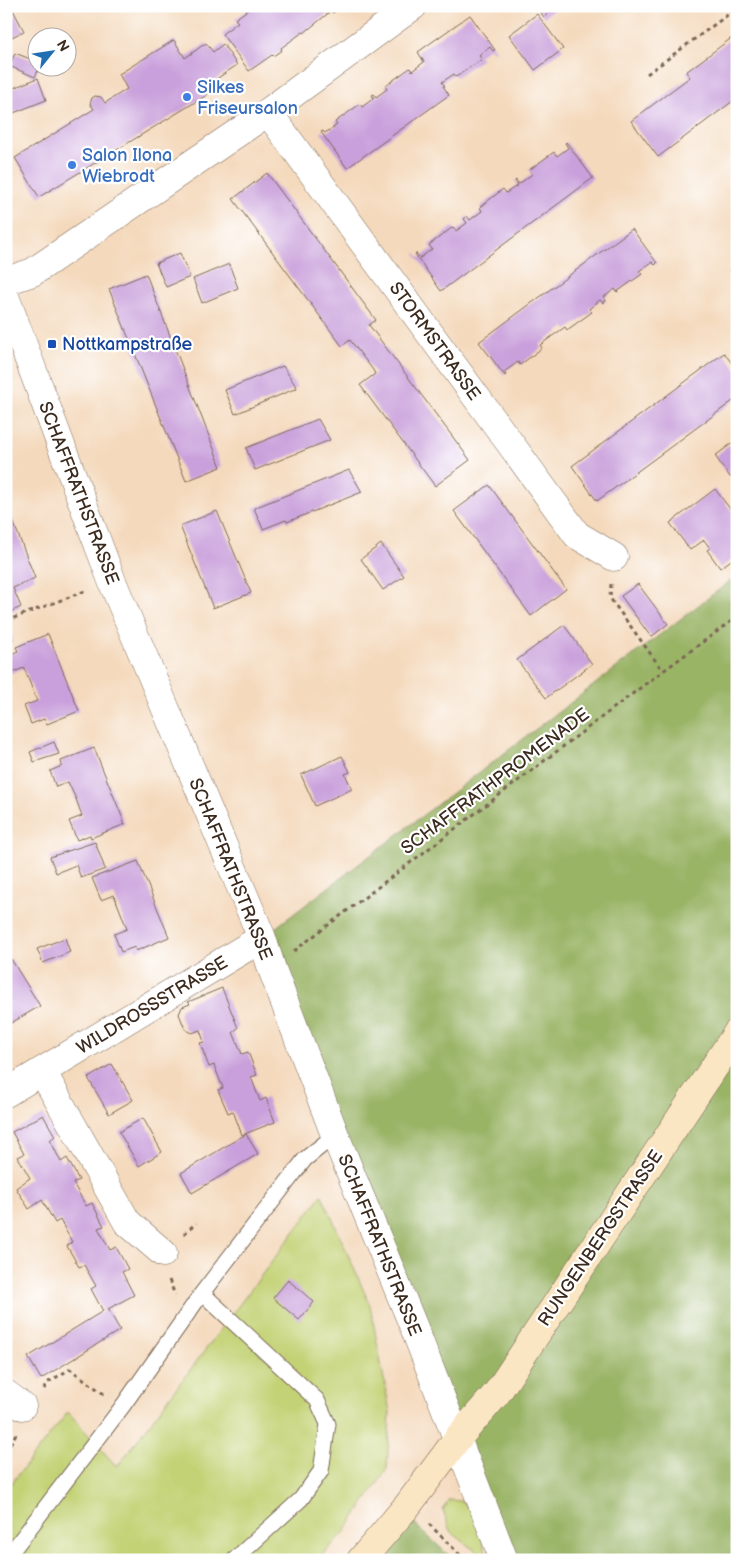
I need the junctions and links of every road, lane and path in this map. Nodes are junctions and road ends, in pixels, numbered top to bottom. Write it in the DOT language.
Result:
graph roads {
  1 [pos="413,6"];
  2 [pos="737,8"];
  3 [pos="648,74"];
  4 [pos="268,112"];
  5 [pos="6,281"];
  6 [pos="6,299"];
  7 [pos="614,557"];
  8 [pos="112,581"];
  9 [pos="737,617"];
  10 [pos="6,621"];
  11 [pos="663,671"];
  12 [pos="262,938"];
  13 [pos="272,969"];
  14 [pos="737,1033"];
  15 [pos="42,1071"];
  16 [pos="6,1093"];
  17 [pos="335,1134"];
  18 [pos="163,1253"];
  19 [pos="202,1294"];
  20 [pos="185,1318"];
  21 [pos="46,1388"];
  22 [pos="122,1406"];
  23 [pos="458,1438"];
  24 [pos="408,1506"];
  25 [pos="6,1559"];
  26 [pos="234,1560"];
  27 [pos="361,1560"];
  28 [pos="465,1560"];
  29 [pos="504,1560"];
  1 -- 4 [label="street"];
  2 -- 3 [label="path"];
  4 -- 5 [label="street"];
  4 -- 7 [label="street, STORMSTRASSE"];
  6 -- 8 [label="street, SCHAFFRATHSTRASSE"];
  7 -- 11 [label="path"];
  8 -- 10 [label="path"];
  8 -- 12 [label="street, SCHAFFRATHSTRASSE"];
  9 -- 11 [label="path, SCHAFFRATHPROMENADE"];
  11 -- 13 [label="path, SCHAFFRATHPROMENADE"];
  12 -- 13 [label="street, SCHAFFRATHSTRASSE"];
  12 -- 15 [label="street, WILDROSSSTRASSE"];
  13 -- 17 [label="street, SCHAFFRATHSTRASSE"];
  14 -- 23 [label="street, RUNGENBERGSTRASSE"];
  15 -- 16 [label="street, WILDROSSSTRASSE"];
  15 -- 18 [label="street"];
  17 -- 19 [label="lane"];
  17 -- 23 [label="street, SCHAFFRATHSTRASSE"];
  18 -- 20 [label="path"];
  19 -- 20 [label="lane"];
  19 -- 26 [label="lane"];
  20 -- 22 [label="lane"];
  21 -- 22 [label="path"];
  22 -- 25 [label="lane"];
  23 -- 24 [label="street, RUNGENBERGSTRASSE"];
  23 -- 29 [label="street"];
  24 -- 27 [label="street, RUNGENBERGSTRASSE"];
  24 -- 28 [label="path"];
}
